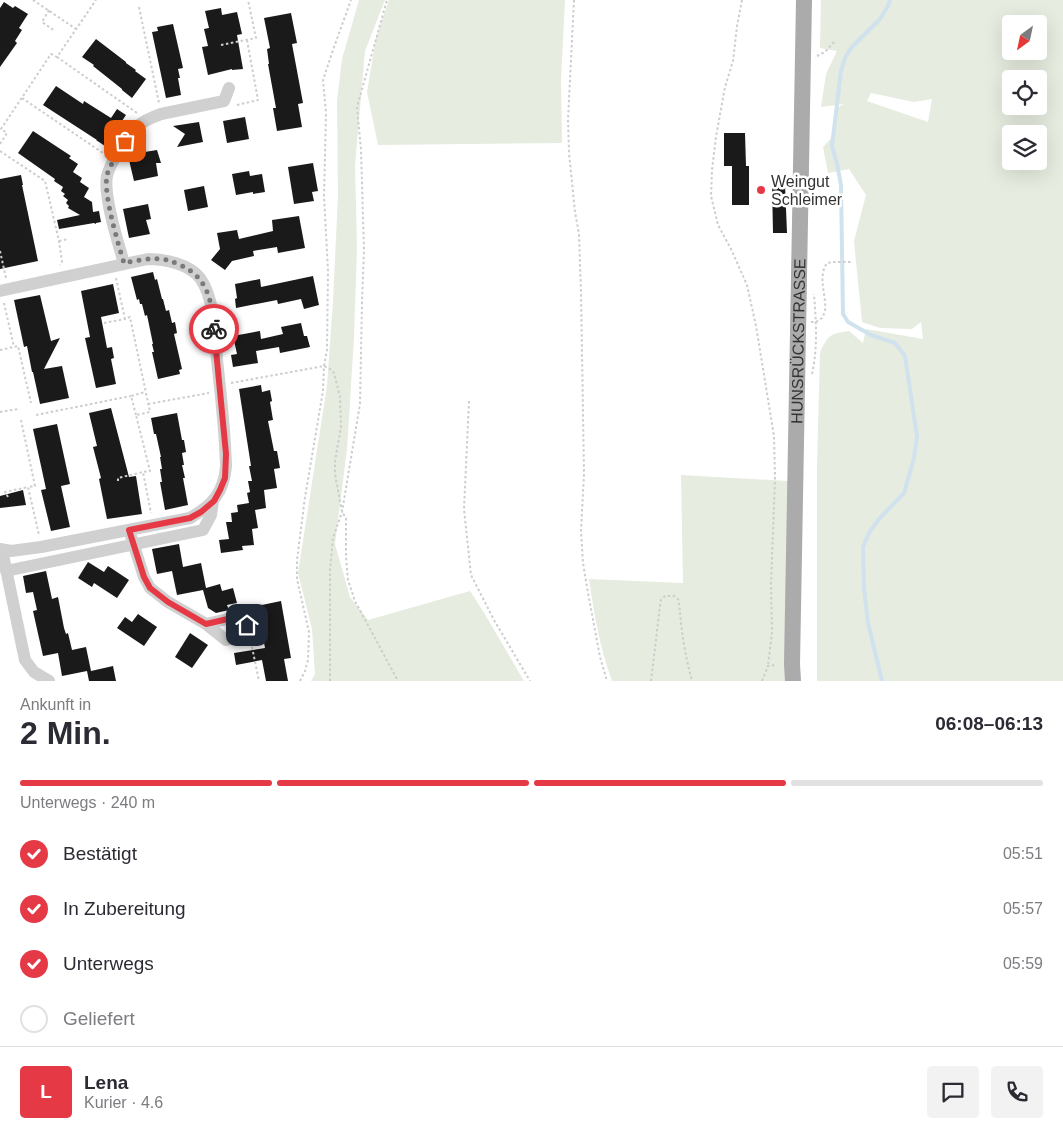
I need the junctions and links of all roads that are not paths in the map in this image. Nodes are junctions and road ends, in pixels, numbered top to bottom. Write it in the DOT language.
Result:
graph roads {
  1 [pos="804,0"];
  2 [pos="228,88"];
  3 [pos="119,265"];
  4 [pos="3,288"];
  5 [pos="214,501"];
  6 [pos="129,530"];
  7 [pos="134,544"];
  8 [pos="1,550"];
  9 [pos="6,571"];
  10 [pos="206,624"];
  11 [pos="49,681"];
  12 [pos="793,681"];
  1 -- 12 [label="main road, HUNSRÜCKSTRASSE"];
  2 -- 3 [label="street"];
  3 -- 4 [label="street"];
  3 -- 5 [label="street"];
  5 -- 6 [label="street"];
  5 -- 7 [label="street"];
  6 -- 7 [label="street"];
  6 -- 8 [label="street"];
  7 -- 9 [label="street"];
  7 -- 10 [label="street"];
  8 -- 9 [label="street"];
  9 -- 11 [label="street"];
  10 -- 10 [label="street"];
}
